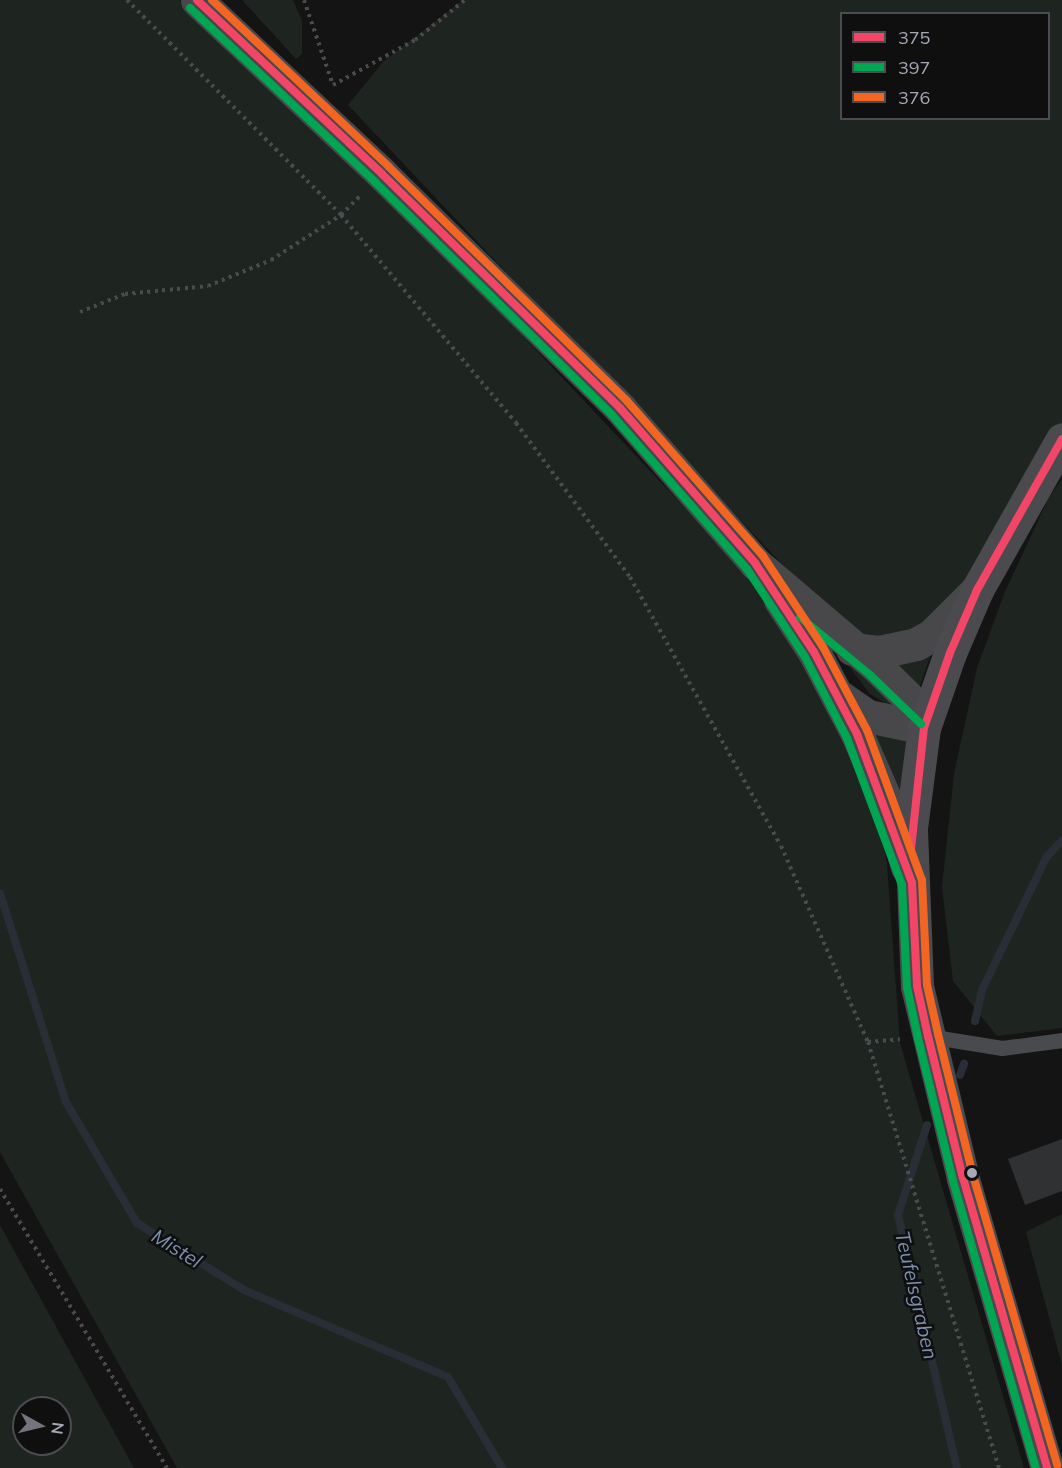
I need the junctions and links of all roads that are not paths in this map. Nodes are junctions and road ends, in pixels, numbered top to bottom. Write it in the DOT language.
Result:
graph roads {
  1 [pos="197,0"];
  2 [pos="1062,439"];
  3 [pos="755,563"];
  4 [pos="977,590"];
  5 [pos="852,649"];
  6 [pos="837,695"];
  7 [pos="926,722"];
  8 [pos="912,883"];
  9 [pos="928,1036"];
  10 [pos="1062,1040"];
  11 [pos="1047,1468"];
  1 -- 3 [label="main road"];
  2 -- 4 [label="main road"];
  3 -- 5 [label="main road"];
  3 -- 6 [label="main road"];
  4 -- 5 [label="main road"];
  4 -- 7 [label="main road"];
  5 -- 7 [label="main road"];
  6 -- 7 [label="main road"];
  6 -- 8 [label="main road"];
  7 -- 8 [label="main road"];
  8 -- 9 [label="main road"];
  9 -- 10 [label="lane"];
  9 -- 11 [label="main road"];
}
